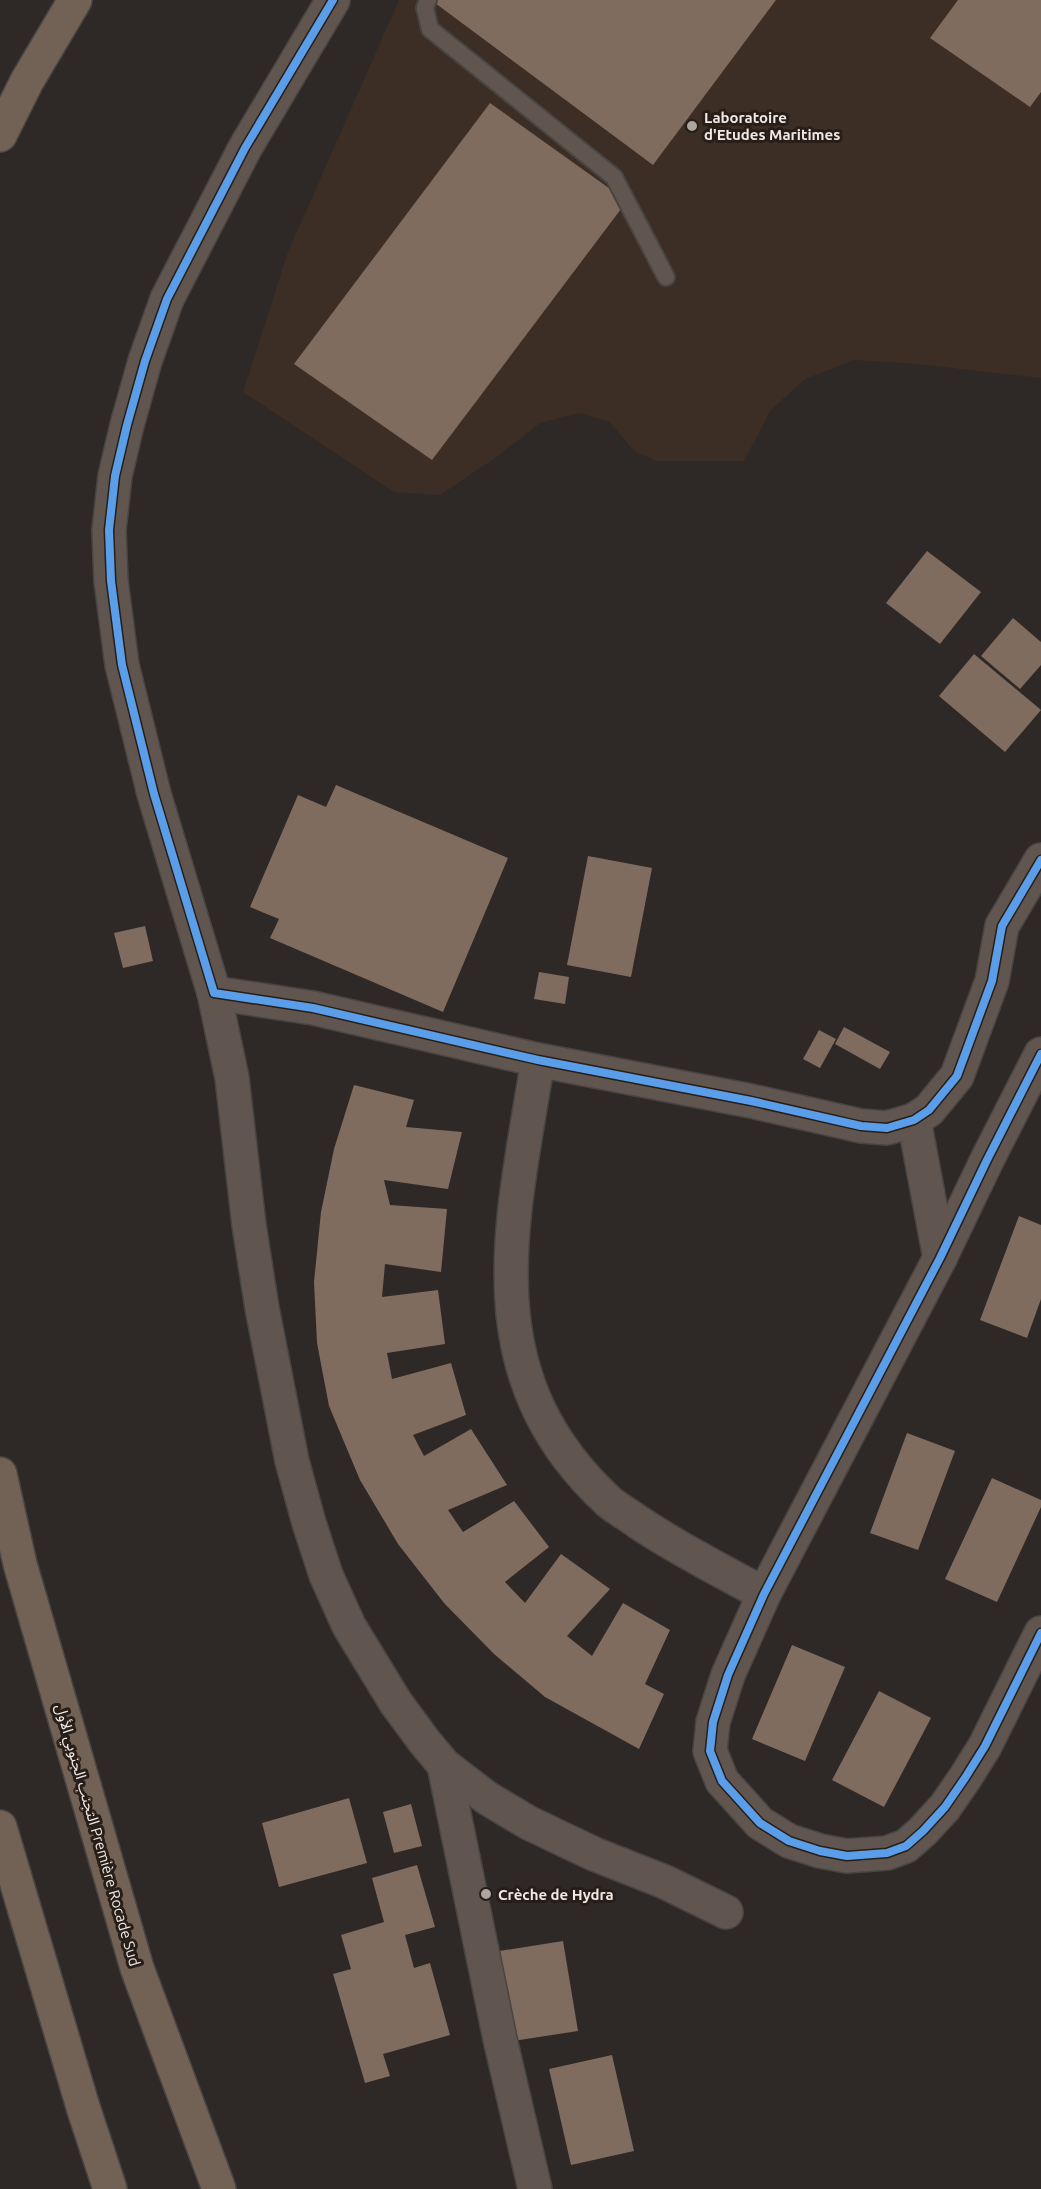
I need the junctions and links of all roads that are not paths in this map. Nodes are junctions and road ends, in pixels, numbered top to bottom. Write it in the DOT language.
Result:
graph roads {
  1 [pos="75,0"];
  2 [pos="333,0"];
  3 [pos="428,0"];
  4 [pos="0,135"];
  5 [pos="666,277"];
  6 [pos="1041,860"];
  7 [pos="214,993"];
  8 [pos="1041,1054"];
  9 [pos="538,1060"];
  10 [pos="914,1120"];
  11 [pos="940,1258"];
  12 [pos="0,1474"];
  13 [pos="764,1594"];
  14 [pos="1041,1633"];
  15 [pos="444,1765"];
  16 [pos="0,1827"];
  17 [pos="726,1912"];
  18 [pos="110,2189"];
  19 [pos="219,2189"];
  20 [pos="535,2189"];
  1 -- 4 [label="highway"];
  2 -- 7 [label="street"];
  3 -- 5 [label="lane"];
  6 -- 10 [label="street"];
  7 -- 9 [label="street"];
  7 -- 15 [label="street"];
  8 -- 11 [label="street"];
  9 -- 10 [label="street"];
  9 -- 13 [label="street"];
  10 -- 11 [label="street"];
  11 -- 13 [label="street"];
  12 -- 19 [label="highway, التجنب الجنوبي الأول Première Rocade Sud"];
  13 -- 14 [label="street"];
  15 -- 17 [label="street"];
  15 -- 20 [label="street"];
  16 -- 18 [label="highway"];
}
